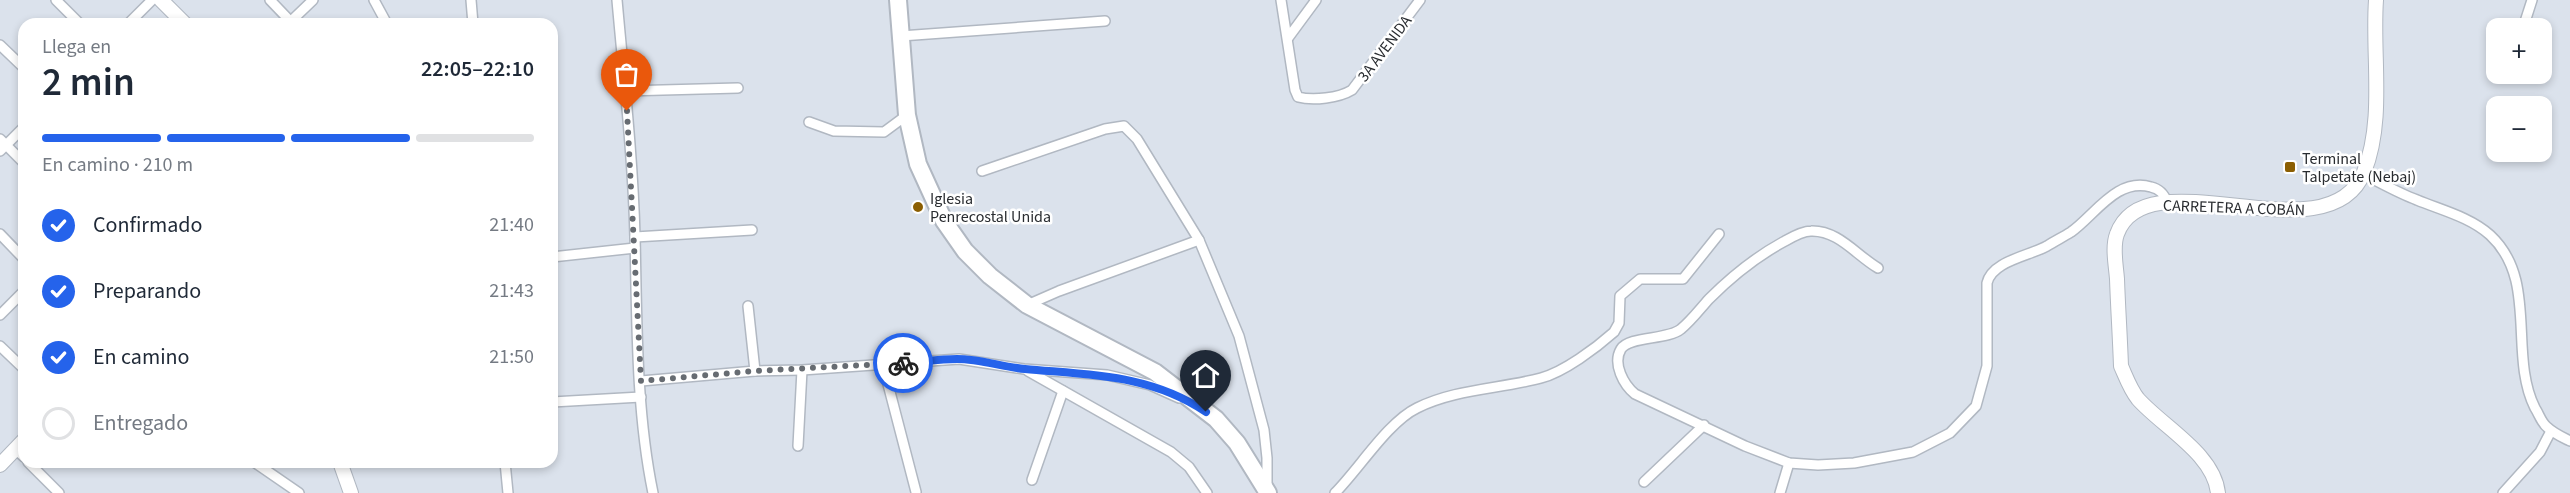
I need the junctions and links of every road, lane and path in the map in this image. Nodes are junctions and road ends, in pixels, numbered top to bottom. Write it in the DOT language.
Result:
graph roads {
  1 [pos="56,0"];
  2 [pos="152,0"];
  3 [pos="161,0"];
  4 [pos="270,0"];
  5 [pos="314,0"];
  6 [pos="374,0"];
  7 [pos="471,0"];
  8 [pos="617,0"];
  9 [pos="898,0"];
  10 [pos="1281,0"];
  11 [pos="1316,0"];
  12 [pos="1420,0"];
  13 [pos="2376,0"];
  14 [pos="2532,0"];
  15 [pos="74,18"];
  16 [pos="134,18"];
  17 [pos="179,18"];
  18 [pos="286,18"];
  19 [pos="296,18"];
  20 [pos="384,18"];
  21 [pos="472,18"];
  22 [pos="2526,18"];
  23 [pos="1105,21"];
  24 [pos="901,36"];
  25 [pos="1288,38"];
  26 [pos="0,45"];
  27 [pos="18,62"];
  28 [pos="738,88"];
  29 [pos="626,91"];
  30 [pos="907,115"];
  31 [pos="809,122"];
  32 [pos="18,132"];
  33 [pos="2,145"];
  34 [pos="18,158"];
  35 [pos="982,171"];
  36 [pos="2363,174"];
  37 [pos="2167,202"];
  38 [pos="752,230"];
  39 [pos="0,234"];
  40 [pos="1719,234"];
  41 [pos="635,237"];
  42 [pos="1199,240"];
  43 [pos="635,248"];
  44 [pos="18,253"];
  45 [pos="558,256"];
  46 [pos="1878,268"];
  47 [pos="18,297"];
  48 [pos="1027,305"];
  49 [pos="748,306"];
  50 [pos="0,315"];
  51 [pos="0,346"];
  52 [pos="18,363"];
  53 [pos="883,365"];
  54 [pos="1024,369"];
  55 [pos="802,370"];
  56 [pos="755,371"];
  57 [pos="641,381"];
  58 [pos="1063,391"];
  59 [pos="641,397"];
  60 [pos="558,402"];
  61 [pos="1195,405"];
  62 [pos="1704,425"];
  63 [pos="2551,431"];
  64 [pos="2570,441"];
  65 [pos="798,446"];
  66 [pos="18,450"];
  67 [pos="1789,463"];
  68 [pos="0,465"];
  69 [pos="34,468"];
  70 [pos="263,468"];
  71 [pos="342,468"];
  72 [pos="506,468"];
  73 [pos="1032,480"];
  74 [pos="1644,482"];
  75 [pos="916,492"];
  76 [pos="1267,492"];
  77 [pos="58,493"];
  78 [pos="299,493"];
  79 [pos="351,493"];
  80 [pos="508,493"];
  81 [pos="653,493"];
  82 [pos="1207,493"];
  83 [pos="1335,493"];
  84 [pos="1780,493"];
  85 [pos="2218,493"];
  86 [pos="2503,493"];
  1 -- 15 [label="street"];
  2 -- 16 [label="street"];
  3 -- 17 [label="street"];
  4 -- 18 [label="street"];
  5 -- 19 [label="street"];
  6 -- 20 [label="street"];
  7 -- 21 [label="street"];
  8 -- 29 [label="street"];
  9 -- 24 [label="highway"];
  10 -- 25 [label="street"];
  11 -- 25 [label="street"];
  12 -- 25 [label="street, 3A AVENIDA"];
  13 -- 36 [label="street, CARRETERA A COBÁN"];
  14 -- 22 [label="street"];
  23 -- 24 [label="street"];
  24 -- 30 [label="highway"];
  26 -- 27 [label="street"];
  28 -- 29 [label="street"];
  29 -- 41 [label="street"];
  30 -- 31 [label="street"];
  30 -- 48 [label="highway"];
  32 -- 33 [label="street"];
  33 -- 34 [label="street"];
  35 -- 42 [label="street"];
  36 -- 37 [label="street, CARRETERA A COBÁN"];
  36 -- 63 [label="street"];
  37 -- 67 [label="street"];
  37 -- 85 [label="street, CARRETERA A COBÁN"];
  38 -- 41 [label="street"];
  39 -- 44 [label="street"];
  40 -- 83 [label="street"];
  41 -- 43 [label="street"];
  42 -- 48 [label="street"];
  42 -- 76 [label="street"];
  43 -- 45 [label="street"];
  43 -- 57 [label="street"];
  46 -- 62 [label="street"];
  47 -- 50 [label="street"];
  48 -- 61 [label="highway"];
  49 -- 56 [label="street"];
  51 -- 52 [label="street"];
  53 -- 54 [label="street"];
  53 -- 55 [label="street"];
  53 -- 75 [label="street"];
  54 -- 58 [label="street"];
  54 -- 61 [label="street"];
  55 -- 56 [label="street"];
  55 -- 65 [label="street"];
  56 -- 57 [label="street"];
  57 -- 59 [label="street"];
  58 -- 73 [label="street"];
  58 -- 82 [label="street"];
  59 -- 60 [label="street"];
  59 -- 81 [label="street"];
  61 -- 76 [label="highway"];
  62 -- 67 [label="street"];
  62 -- 74 [label="street"];
  63 -- 64 [label="street"];
  63 -- 86 [label="street"];
  66 -- 68 [label="street"];
  67 -- 84 [label="street"];
  69 -- 77 [label="street"];
  70 -- 78 [label="street"];
  71 -- 79 [label="street"];
  72 -- 80 [label="street"];
}
